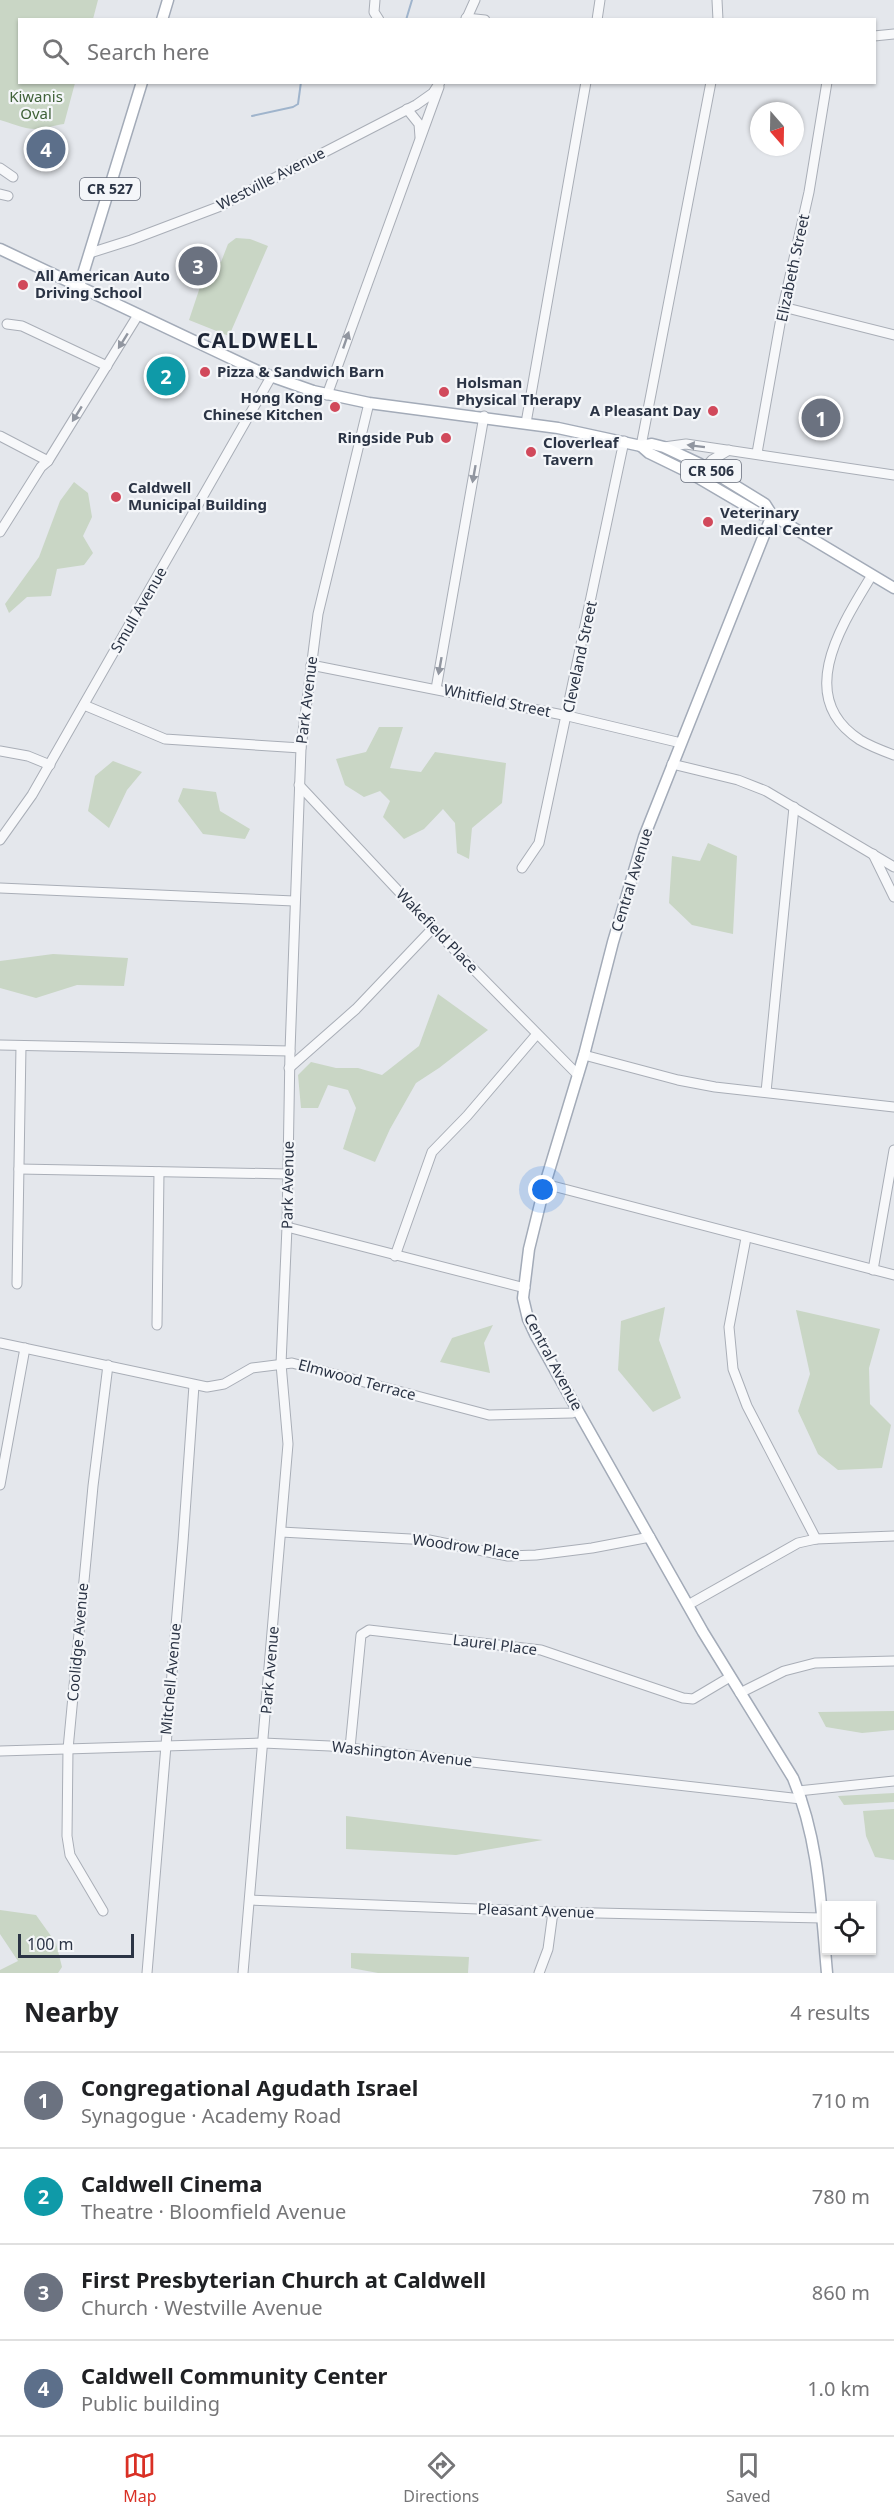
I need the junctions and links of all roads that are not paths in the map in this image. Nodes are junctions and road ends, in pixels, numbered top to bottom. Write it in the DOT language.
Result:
graph roads {
  1 [pos="168,0"];
  2 [pos="375,0"];
  3 [pos="475,0"];
  4 [pos="600,0"];
  5 [pos="717,0"];
  6 [pos="163,18"];
  7 [pos="378,18"];
  8 [pos="466,18"];
  9 [pos="597,18"];
  10 [pos="718,18"];
  11 [pos="894,34"];
  12 [pos="876,36"];
  13 [pos="141,84"];
  14 [pos="438,84"];
  15 [pos="439,84"];
  16 [pos="586,84"];
  17 [pos="711,84"];
  18 [pos="827,84"];
  19 [pos="407,109"];
  20 [pos="420,142"];
  21 [pos="0,168"];
  22 [pos="0,174"];
  23 [pos="0,249"];
  24 [pos="90,253"];
  25 [pos="80,287"];
  26 [pos="783,307"];
  27 [pos="138,315"];
  28 [pos="7,324"];
  29 [pos="894,335"];
  30 [pos="107,366"];
  31 [pos="271,377"];
  32 [pos="327,395"];
  33 [pos="369,403"];
  34 [pos="484,416"];
  35 [pos="526,423"];
  36 [pos="0,436"];
  37 [pos="624,441"];
  38 [pos="641,446"];
  39 [pos="663,447"];
  40 [pos="729,450"];
  41 [pos="757,453"];
  42 [pos="48,461"];
  43 [pos="705,468"];
  44 [pos="894,475"];
  45 [pos="697,477"];
  46 [pos="772,515"];
  47 [pos="0,532"];
  48 [pos="872,575"];
  49 [pos="894,588"];
  50 [pos="311,665"];
  51 [pos="436,689"];
  52 [pos="84,705"];
  53 [pos="568,716"];
  54 [pos="681,743"];
  55 [pos="301,748"];
  56 [pos="0,752"];
  57 [pos="894,755"];
  58 [pos="672,764"];
  59 [pos="50,765"];
  60 [pos="299,784"];
  61 [pos="794,807"];
  62 [pos="0,840"];
  63 [pos="873,854"];
  64 [pos="894,867"];
  65 [pos="522,868"];
  66 [pos="0,888"];
  67 [pos="894,897"];
  68 [pos="294,901"];
  69 [pos="433,928"];
  70 [pos="537,1034"];
  71 [pos="0,1045"];
  72 [pos="21,1046"];
  73 [pos="290,1051"];
  74 [pos="584,1055"];
  75 [pos="290,1068"];
  76 [pos="578,1075"];
  77 [pos="766,1092"];
  78 [pos="894,1107"];
  79 [pos="894,1150"];
  80 [pos="19,1169"];
  81 [pos="159,1172"];
  82 [pos="288,1174"];
  83 [pos="545,1184"];
  84 [pos="287,1227"];
  85 [pos="746,1238"];
  86 [pos="395,1256"];
  87 [pos="873,1270"];
  88 [pos="894,1275"];
  89 [pos="17,1284"];
  90 [pos="525,1288"];
  91 [pos="157,1325"];
  92 [pos="0,1343"];
  93 [pos="25,1348"];
  94 [pos="281,1364"];
  95 [pos="108,1365"];
  96 [pos="194,1385"];
  97 [pos="578,1411"];
  98 [pos="0,1485"];
  99 [pos="281,1532"];
  100 [pos="894,1536"];
  101 [pos="650,1537"];
  102 [pos="816,1539"];
  103 [pos="688,1605"];
  104 [pos="894,1661"];
  105 [pos="730,1677"];
  106 [pos="740,1693"];
  107 [pos="263,1743"];
  108 [pos="165,1746"];
  109 [pos="350,1748"];
  110 [pos="68,1749"];
  111 [pos="0,1750"];
  112 [pos="894,1780"];
  113 [pos="800,1795"];
  114 [pos="250,1900"];
  115 [pos="822,1910"];
  116 [pos="103,1911"];
  117 [pos="553,1912"];
  118 [pos="822,1918"];
  119 [pos="826,1955"];
  120 [pos="147,1973"];
  121 [pos="243,1973"];
  122 [pos="538,1973"];
  123 [pos="827,1973"];
  1 -- 6 [label="main road"];
  2 -- 7 [label="street"];
  3 -- 8 [label="street"];
  4 -- 9 [label="street"];
  5 -- 10 [label="street"];
  11 -- 12 [label="street"];
  13 -- 24 [label="main road, CR 527"];
  14 -- 19 [label="street, Westville Avenue"];
  15 -- 20 [label="street"];
  16 -- 35 [label="street"];
  17 -- 38 [label="street"];
  18 -- 26 [label="street, Elizabeth Street"];
  19 -- 20 [label="street"];
  19 -- 24 [label="street, Westville Avenue"];
  32 -- 20 [label="street, one-way"];
  21 -- 22 [label="street"];
  23 -- 25 [label="main road, CR 506"];
  24 -- 25 [label="main road, CR 527"];
  25 -- 27 [label="main road, CR 506"];
  26 -- 29 [label="street"];
  26 -- 41 [label="street, Elizabeth Street"];
  27 -- 30 [label="street, one-way"];
  27 -- 31 [label="main road, CR 506"];
  28 -- 30 [label="street"];
  30 -- 42 [label="street, one-way"];
  31 -- 32 [label="main road, CR 506"];
  31 -- 52 [label="street, Smull Avenue"];
  32 -- 33 [label="main road, CR 506"];
  33 -- 34 [label="main road, CR 506"];
  33 -- 50 [label="street, Park Avenue"];
  34 -- 35 [label="main road, CR 506"];
  34 -- 51 [label="street, one-way"];
  35 -- 37 [label="main road, CR 506"];
  36 -- 42 [label="street"];
  37 -- 38 [label="main road, CR 506"];
  37 -- 53 [label="street, Cleveland Street"];
  38 -- 39 [label="main road, CR 506"];
  38 -- 45 [label="main road, CR 506"];
  40 -- 39 [label="street, one-way"];
  39 -- 43 [label="main road, CR 506"];
  40 -- 41 [label="street"];
  40 -- 43 [label="street"];
  41 -- 44 [label="street"];
  42 -- 47 [label="street"];
  43 -- 45 [label="street"];
  43 -- 46 [label="main road, CR 506"];
  45 -- 46 [label="main road, CR 506"];
  46 -- 48 [label="main road, CR 506"];
  46 -- 54 [label="main road, Central Avenue"];
  48 -- 49 [label="main road, CR 506"];
  48 -- 57 [label="street"];
  50 -- 51 [label="street, Whitfield Street"];
  50 -- 55 [label="street, Park Avenue"];
  51 -- 53 [label="street, Whitfield Street"];
  52 -- 55 [label="street"];
  52 -- 59 [label="street, Smull Avenue"];
  53 -- 54 [label="street, Whitfield Street"];
  53 -- 65 [label="street, Cleveland Street"];
  54 -- 58 [label="main road, Central Avenue"];
  55 -- 60 [label="street, Park Avenue"];
  56 -- 59 [label="street"];
  58 -- 61 [label="street"];
  58 -- 74 [label="main road, Central Avenue"];
  59 -- 62 [label="street, Smull Avenue"];
  60 -- 68 [label="street, Park Avenue"];
  60 -- 69 [label="street, Wakefield Place"];
  61 -- 63 [label="street"];
  61 -- 77 [label="street"];
  63 -- 64 [label="street"];
  63 -- 67 [label="street"];
  66 -- 68 [label="street"];
  68 -- 73 [label="street, Park Avenue"];
  69 -- 70 [label="street, Wakefield Place"];
  69 -- 75 [label="street"];
  70 -- 76 [label="street, Wakefield Place"];
  70 -- 86 [label="street"];
  71 -- 72 [label="street"];
  72 -- 73 [label="street"];
  72 -- 80 [label="street"];
  73 -- 75 [label="street, Park Avenue"];
  74 -- 76 [label="main road, Central Avenue"];
  74 -- 77 [label="street"];
  75 -- 82 [label="street, Park Avenue"];
  76 -- 83 [label="main road, Central Avenue"];
  77 -- 78 [label="street"];
  79 -- 87 [label="street"];
  80 -- 81 [label="street"];
  80 -- 89 [label="street"];
  81 -- 82 [label="street"];
  81 -- 91 [label="street"];
  82 -- 84 [label="street, Park Avenue"];
  83 -- 85 [label="street"];
  83 -- 90 [label="main road, Central Avenue"];
  84 -- 86 [label="street"];
  84 -- 94 [label="street, Park Avenue"];
  85 -- 87 [label="street"];
  85 -- 102 [label="street"];
  86 -- 90 [label="street"];
  87 -- 88 [label="street"];
  90 -- 97 [label="main road, Central Avenue"];
  92 -- 93 [label="street, Elmwood Terrace"];
  93 -- 95 [label="street, Elmwood Terrace"];
  93 -- 98 [label="street"];
  94 -- 96 [label="street, Elmwood Terrace"];
  94 -- 97 [label="street, Elmwood Terrace"];
  94 -- 99 [label="street, Park Avenue"];
  95 -- 96 [label="street, Elmwood Terrace"];
  95 -- 110 [label="street, Coolidge Avenue"];
  96 -- 108 [label="street, Mitchell Avenue"];
  97 -- 101 [label="main road, Central Avenue"];
  99 -- 101 [label="street, Woodrow Place"];
  99 -- 107 [label="street, Park Avenue"];
  100 -- 102 [label="street"];
  101 -- 103 [label="main road, Central Avenue"];
  102 -- 103 [label="street"];
  103 -- 105 [label="main road, Central Avenue"];
  104 -- 106 [label="street"];
  105 -- 106 [label="main road, Central Avenue"];
  105 -- 109 [label="street, Laurel Place"];
  106 -- 113 [label="main road, Central Avenue"];
  107 -- 108 [label="street, Washington Avenue"];
  107 -- 109 [label="street, Washington Avenue"];
  107 -- 114 [label="street, Park Avenue"];
  108 -- 110 [label="street, Washington Avenue"];
  108 -- 120 [label="street, Mitchell Avenue"];
  109 -- 113 [label="street, Washington Avenue"];
  110 -- 111 [label="street, Washington Avenue"];
  110 -- 116 [label="street, Coolidge Avenue"];
  112 -- 113 [label="street, Washington Avenue"];
  113 -- 115 [label="main road, Central Avenue"];
  114 -- 117 [label="street, Pleasant Avenue"];
  114 -- 121 [label="street, Park Avenue"];
  117 -- 118 [label="street, Pleasant Avenue"];
  117 -- 122 [label="street"];
  119 -- 123 [label="main road, Central Avenue"];
}
